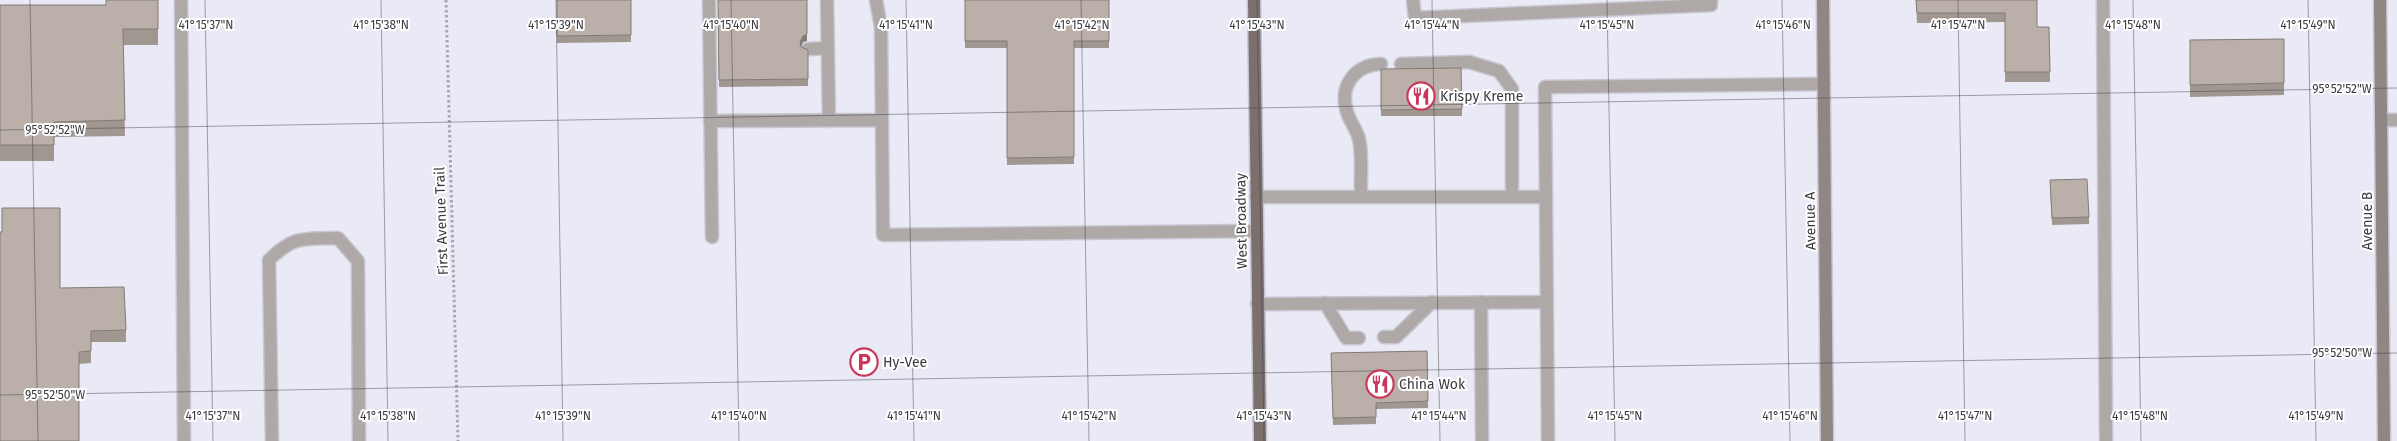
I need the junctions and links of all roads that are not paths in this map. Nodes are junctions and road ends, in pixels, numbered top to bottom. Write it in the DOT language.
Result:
graph roads {
  1 [pos="181,0"];
  2 [pos="709,0"];
  3 [pos="827,0"];
  4 [pos="876,0"];
  5 [pos="886,0"];
  6 [pos="1254,0"];
  7 [pos="1413,0"];
  8 [pos="1711,0"];
  9 [pos="1823,0"];
  10 [pos="2102,0"];
  11 [pos="2380,0"];
  12 [pos="881,27"];
  13 [pos="828,48"];
  14 [pos="808,49"];
  15 [pos="1381,64"];
  16 [pos="1401,64"];
  17 [pos="1824,84"];
  18 [pos="882,120"];
  19 [pos="2381,120"];
  20 [pos="2397,120"];
  21 [pos="710,121"];
  22 [pos="829,121"];
  23 [pos="1361,196"];
  24 [pos="1512,196"];
  25 [pos="1256,197"];
  26 [pos="1546,197"];
  27 [pos="1256,231"];
  28 [pos="712,237"];
  29 [pos="1432,302"];
  30 [pos="1481,302"];
  31 [pos="1547,302"];
  32 [pos="1326,303"];
  33 [pos="1257,304"];
  34 [pos="1360,338"];
  35 [pos="1384,338"];
  36 [pos="184,441"];
  37 [pos="272,441"];
  38 [pos="359,441"];
  39 [pos="1260,441"];
  40 [pos="1482,441"];
  41 [pos="1548,441"];
  42 [pos="1827,441"];
  43 [pos="2106,441"];
  44 [pos="2384,441"];
  1 -- 36 [label="lane"];
  2 -- 21 [label="lane"];
  3 -- 13 [label="lane"];
  4 -- 12 [label="lane"];
  5 -- 12 [label="lane"];
  6 -- 25 [label="main road, West Broadway"];
  7 -- 8 [label="lane"];
  9 -- 17 [label="street, Avenue A"];
  10 -- 43 [label="lane"];
  11 -- 19 [label="street, Avenue B"];
  12 -- 18 [label="lane"];
  13 -- 14 [label="lane"];
  13 -- 22 [label="lane"];
  15 -- 23 [label="lane"];
  16 -- 24 [label="lane"];
  17 -- 26 [label="lane"];
  17 -- 42 [label="street, Avenue A"];
  18 -- 22 [label="lane"];
  18 -- 27 [label="lane"];
  19 -- 20 [label="lane"];
  19 -- 44 [label="street, Avenue B"];
  21 -- 22 [label="lane"];
  21 -- 28 [label="lane"];
  23 -- 24 [label="lane"];
  23 -- 25 [label="lane"];
  24 -- 26 [label="lane"];
  25 -- 27 [label="main road, West Broadway"];
  26 -- 31 [label="lane"];
  27 -- 33 [label="main road, West Broadway"];
  29 -- 30 [label="lane"];
  29 -- 32 [label="lane"];
  29 -- 35 [label="lane"];
  30 -- 31 [label="lane"];
  30 -- 40 [label="lane"];
  31 -- 41 [label="lane"];
  32 -- 33 [label="lane"];
  32 -- 34 [label="lane"];
  33 -- 39 [label="main road, West Broadway"];
  37 -- 38 [label="lane"];
}
